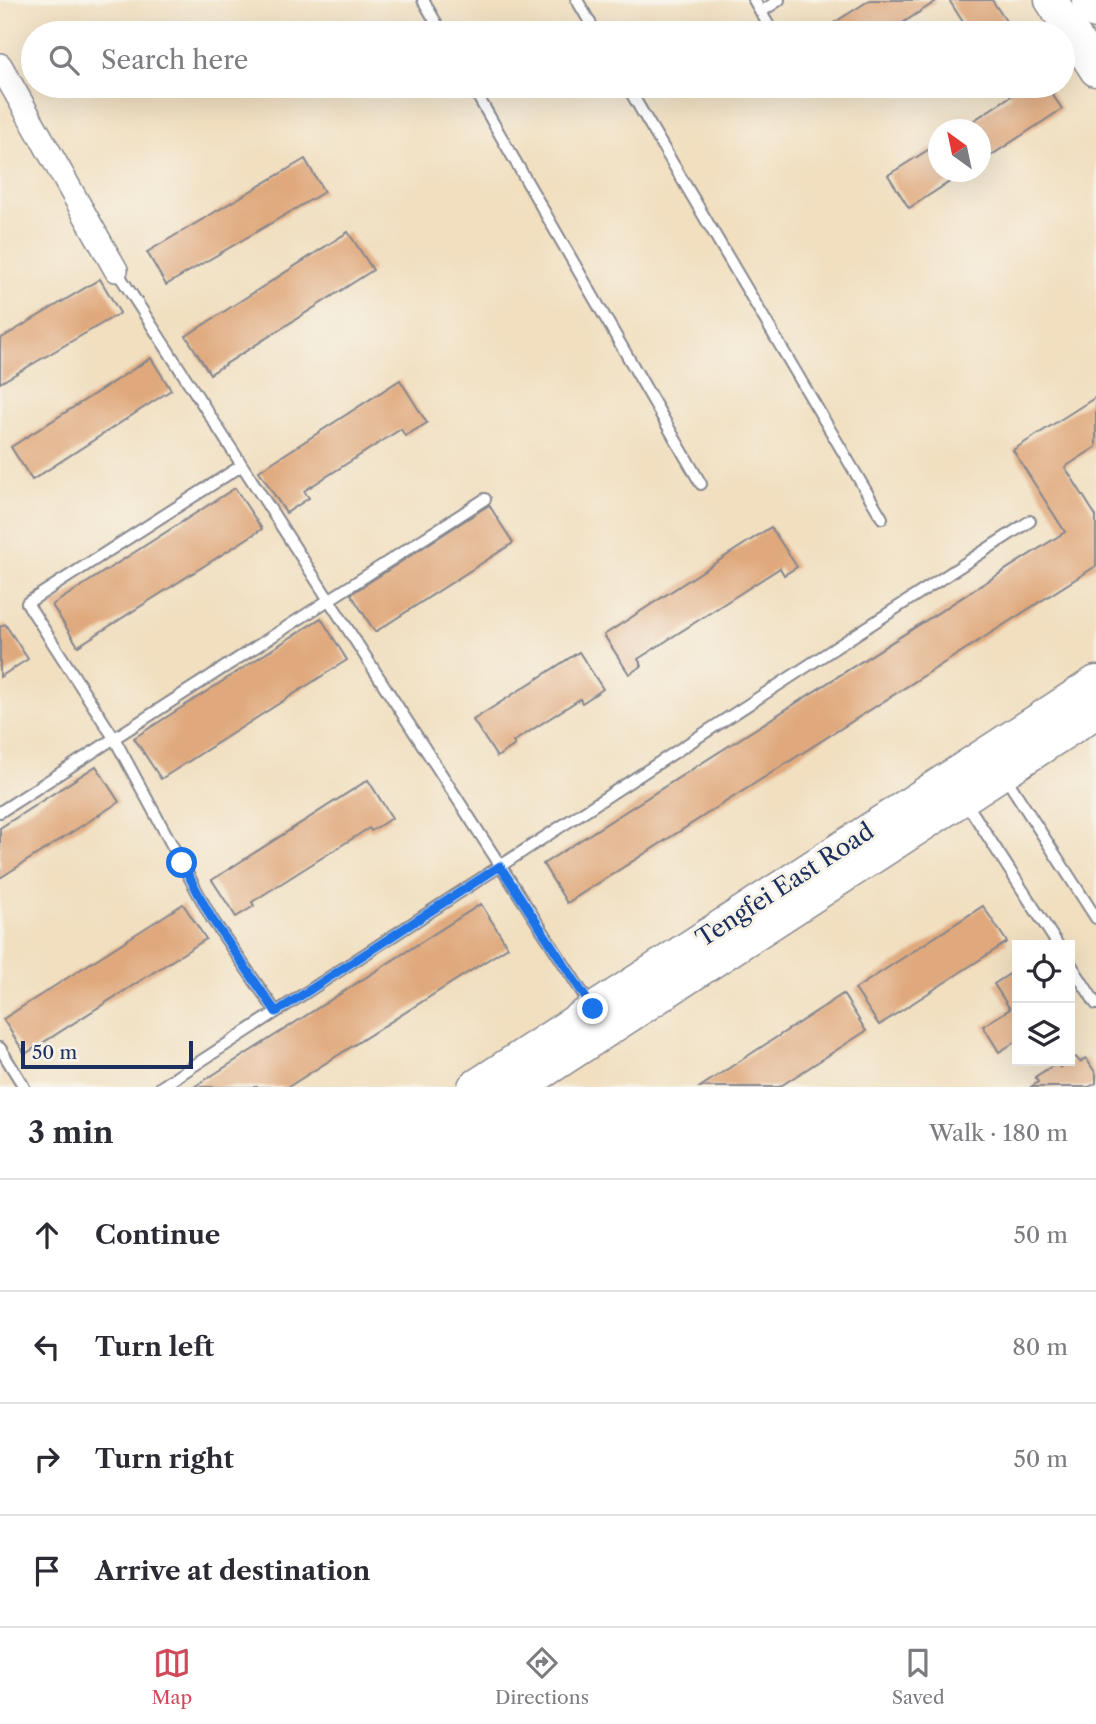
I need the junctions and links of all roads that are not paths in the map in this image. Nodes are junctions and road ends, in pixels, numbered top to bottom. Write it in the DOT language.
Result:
graph roads {
  1 [pos="423,0"];
  2 [pos="577,0"];
  3 [pos="754,0"];
  4 [pos="779,0"];
  5 [pos="1051,0"];
  6 [pos="1088,0"];
  7 [pos="761,12"];
  8 [pos="1096,13"];
  9 [pos="435,21"];
  10 [pos="589,21"];
  11 [pos="766,21"];
  12 [pos="1064,21"];
  13 [pos="1075,37"];
  14 [pos="0,65"];
  15 [pos="1096,70"];
  16 [pos="479,98"];
  17 [pos="634,98"];
  18 [pos="117,270"];
  19 [pos="241,466"];
  20 [pos="701,484"];
  21 [pos="485,499"];
  22 [pos="882,518"];
  23 [pos="1030,521"];
  24 [pos="327,601"];
  25 [pos="1096,682"];
  26 [pos="1096,712"];
  27 [pos="114,738"];
  28 [pos="1002,773"];
  29 [pos="963,799"];
  30 [pos="0,811"];
  31 [pos="500,866"];
  32 [pos="1096,918"];
  33 [pos="1055,940"];
  34 [pos="1075,972"];
  35 [pos="1096,1004"];
  36 [pos="593,1009"];
  37 [pos="276,1012"];
  38 [pos="0,1048"];
  39 [pos="24,1087"];
  40 [pos="161,1087"];
  41 [pos="474,1087"];
  42 [pos="520,1087"];
  1 -- 9 [label="lane"];
  2 -- 10 [label="lane"];
  3 -- 7 [label="lane"];
  4 -- 7 [label="lane"];
  5 -- 12 [label="street"];
  6 -- 8 [label="street"];
  7 -- 11 [label="lane"];
  13 -- 15 [label="street"];
  14 -- 18 [label="street"];
  16 -- 20 [label="lane"];
  17 -- 22 [label="lane"];
  18 -- 19 [label="lane"];
  19 -- 24 [label="lane"];
  19 -- 27 [label="lane"];
  21 -- 24 [label="lane"];
  23 -- 31 [label="lane"];
  24 -- 27 [label="lane"];
  24 -- 31 [label="lane"];
  25 -- 36 [label="street, Tengfei East Road"];
  26 -- 28 [label="street, Tengfei East Road"];
  27 -- 30 [label="lane"];
  27 -- 37 [label="lane"];
  28 -- 29 [label="street, Tengfei East Road"];
  28 -- 32 [label="lane"];
  29 -- 33 [label="lane"];
  29 -- 42 [label="street, Tengfei East Road"];
  31 -- 36 [label="lane"];
  31 -- 37 [label="lane"];
  34 -- 35 [label="lane"];
  36 -- 41 [label="street, Tengfei East Road"];
  37 -- 40 [label="lane"];
  38 -- 39 [label="lane"];
}
